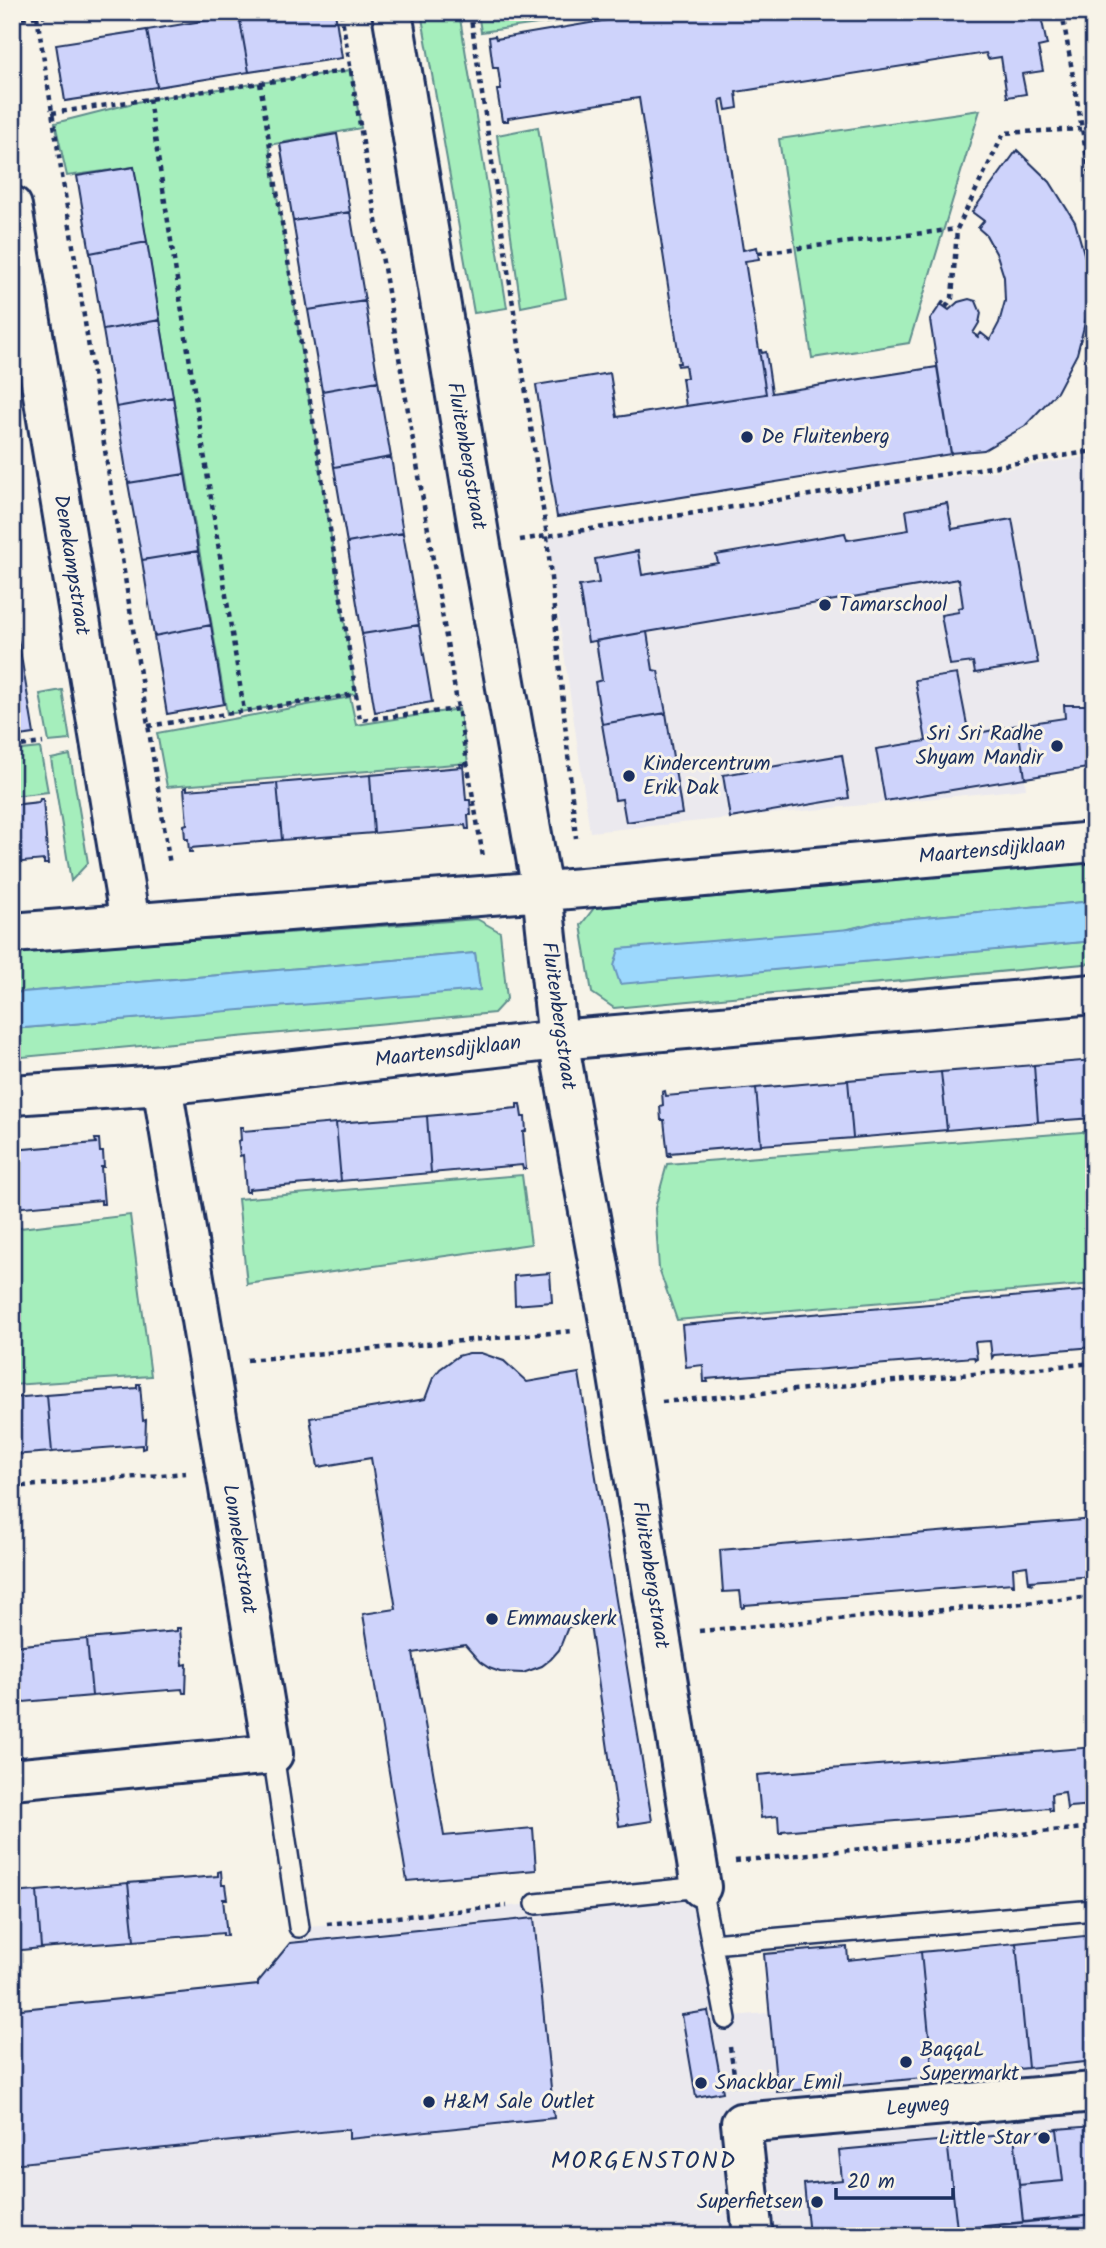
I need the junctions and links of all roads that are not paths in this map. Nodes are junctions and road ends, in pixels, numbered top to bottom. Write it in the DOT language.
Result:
graph roads {
  1 [pos="392,12"];
  2 [pos="12,206"];
  3 [pos="1094,842"];
  4 [pos="542,891"];
  5 [pos="130,923"];
  6 [pos="12,933"];
  7 [pos="1094,995"];
  8 [pos="558,1040"];
  9 [pos="162,1085"];
  10 [pos="12,1095"];
  11 [pos="273,1754"];
  12 [pos="12,1779"];
  13 [pos="699,1876"];
  14 [pos="536,1904"];
  15 [pos="1094,1910"];
  16 [pos="299,1927"];
  17 [pos="712,1944"];
  18 [pos="726,2019"];
  19 [pos="1094,2092"];
  20 [pos="753,2236"];
  1 -- 4 [label="street, Fluitenbergstraat"];
  2 -- 5 [label="street, Denekampstraat"];
  3 -- 4 [label="street, Maartensdijklaan"];
  4 -- 5 [label="street, Maartensdijklaan"];
  4 -- 8 [label="street, Fluitenbergstraat"];
  5 -- 6 [label="street, Maartensdijklaan"];
  7 -- 8 [label="street, Maartensdijklaan"];
  8 -- 9 [label="street, Maartensdijklaan"];
  8 -- 13 [label="street, Fluitenbergstraat"];
  9 -- 10 [label="street, Maartensdijklaan"];
  9 -- 11 [label="street, Lonnekerstraat"];
  11 -- 12 [label="street"];
  11 -- 16 [label="lane"];
  13 -- 14 [label="lane"];
  13 -- 17 [label="lane, Fluitenbergstraat"];
  15 -- 17 [label="lane"];
  17 -- 18 [label="lane, Fluitenbergstraat"];
  19 -- 20 [label="street, Leyweg"];
}
